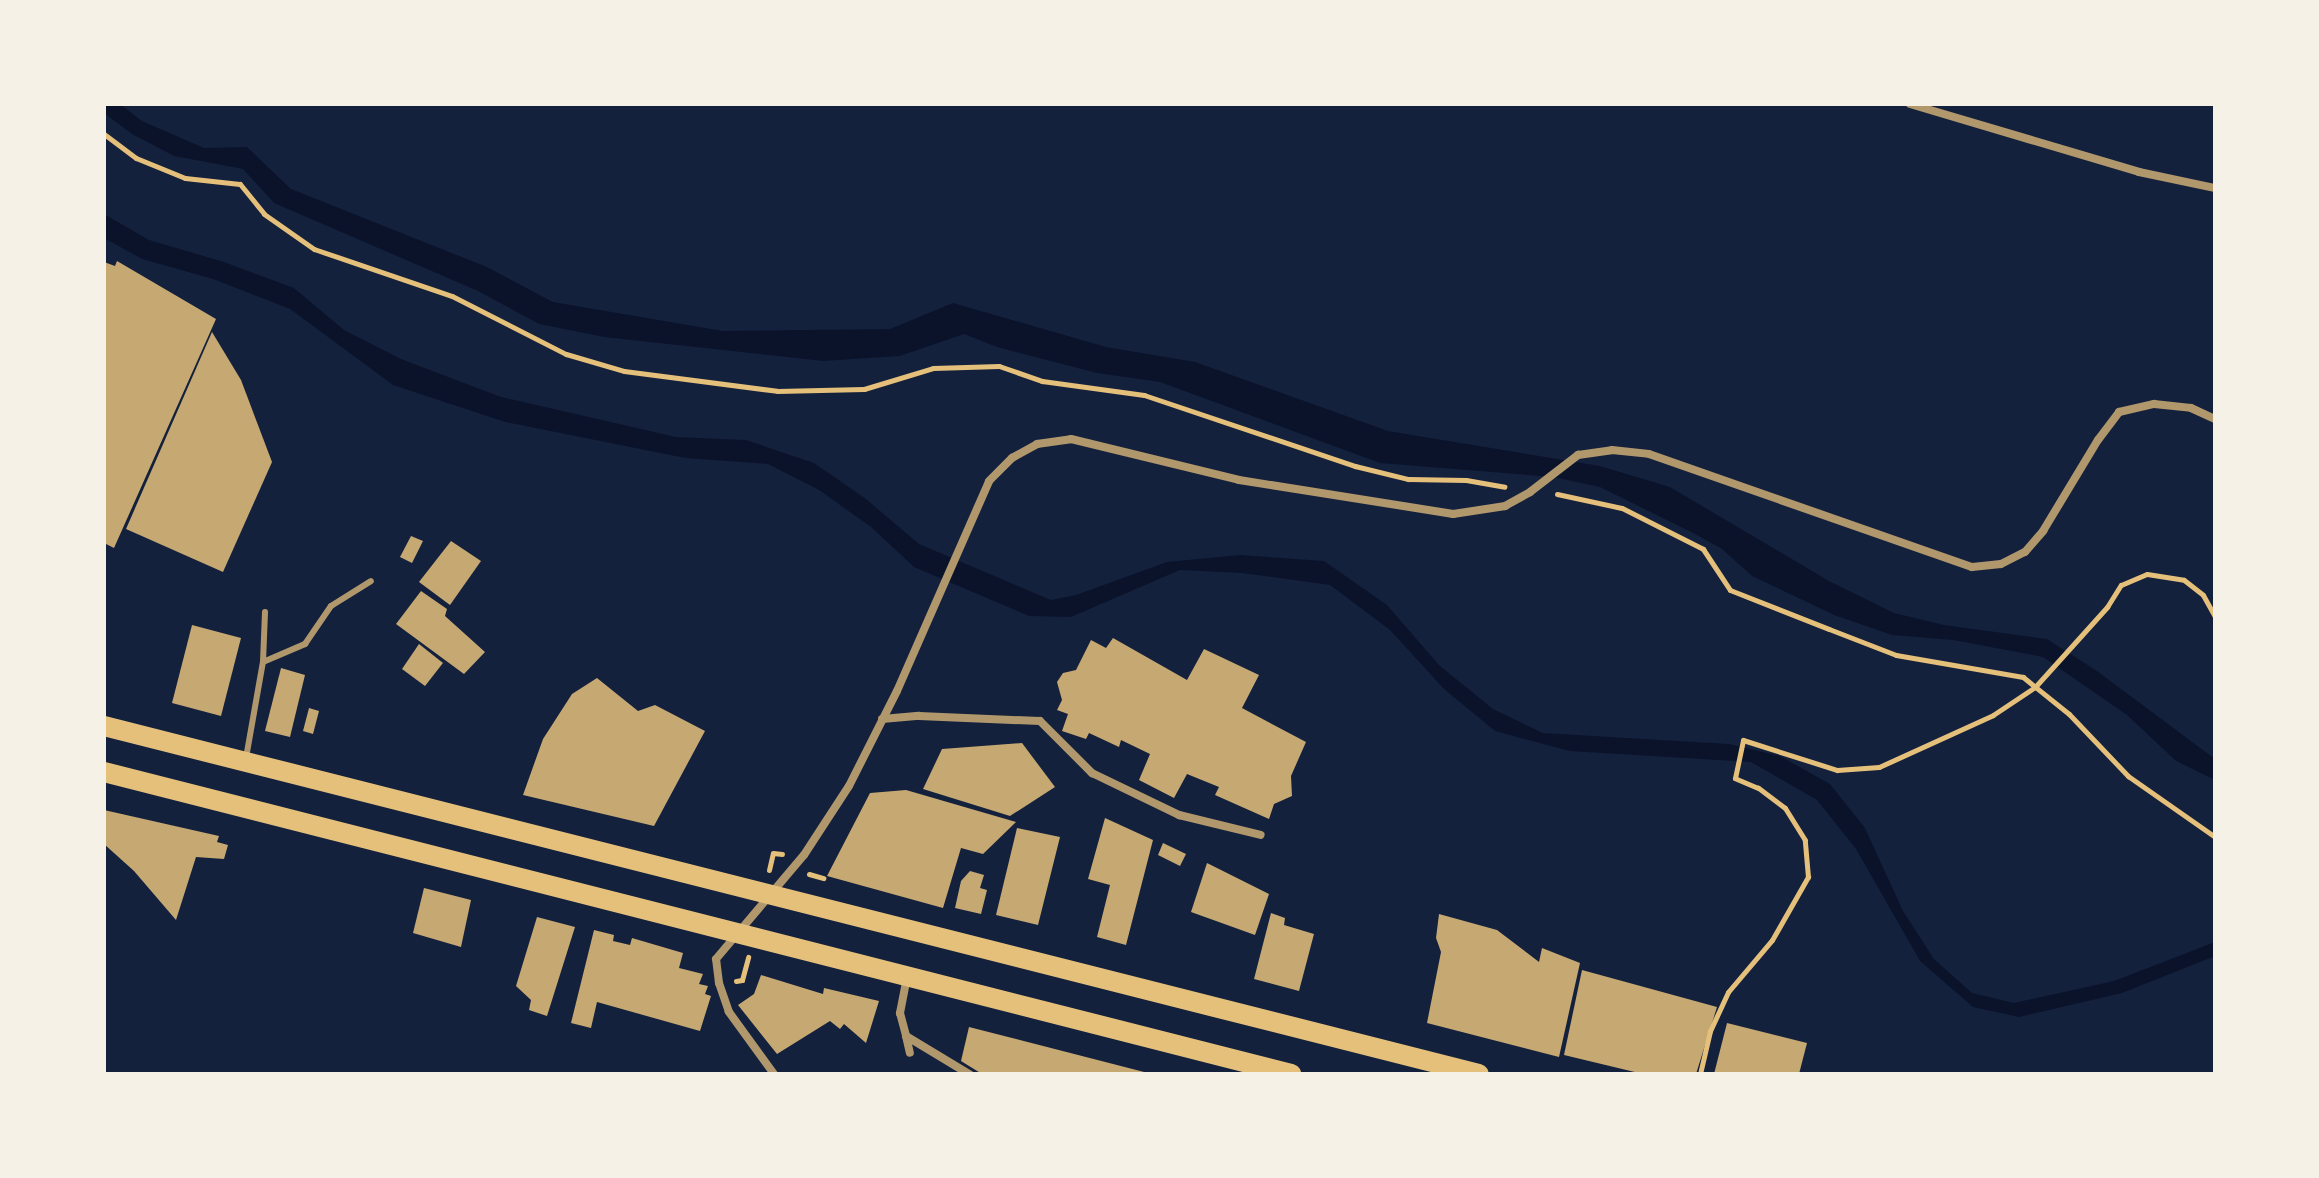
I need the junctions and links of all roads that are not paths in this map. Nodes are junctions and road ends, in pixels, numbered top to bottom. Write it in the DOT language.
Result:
graph roads {
  1 [pos="1910,104"];
  2 [pos="2215,188"];
  3 [pos="2215,419"];
  4 [pos="371,581"];
  5 [pos="265,612"];
  6 [pos="263,662"];
  7 [pos="882,719"];
  8 [pos="104,726"];
  9 [pos="245,762"];
  10 [pos="104,772"];
  11 [pos="1261,835"];
  12 [pos="771,894"];
  13 [pos="736,933"];
  14 [pos="907,977"];
  15 [pos="906,1036"];
  16 [pos="910,1053"];
  17 [pos="774,1074"];
  18 [pos="969,1074"];
  19 [pos="1291,1074"];
  20 [pos="1479,1074"];
  1 -- 2 [label="street"];
  3 -- 7 [label="street"];
  4 -- 6 [label="lane"];
  5 -- 6 [label="lane"];
  6 -- 9 [label="lane"];
  7 -- 11 [label="street"];
  7 -- 12 [label="street"];
  8 -- 9 [label="main road"];
  9 -- 12 [label="main road"];
  10 -- 13 [label="main road"];
  12 -- 13 [label="street"];
  12 -- 20 [label="main road"];
  13 -- 14 [label="main road"];
  13 -- 17 [label="street"];
  14 -- 15 [label="street"];
  14 -- 19 [label="main road"];
  15 -- 16 [label="street"];
  15 -- 18 [label="street"];
}
